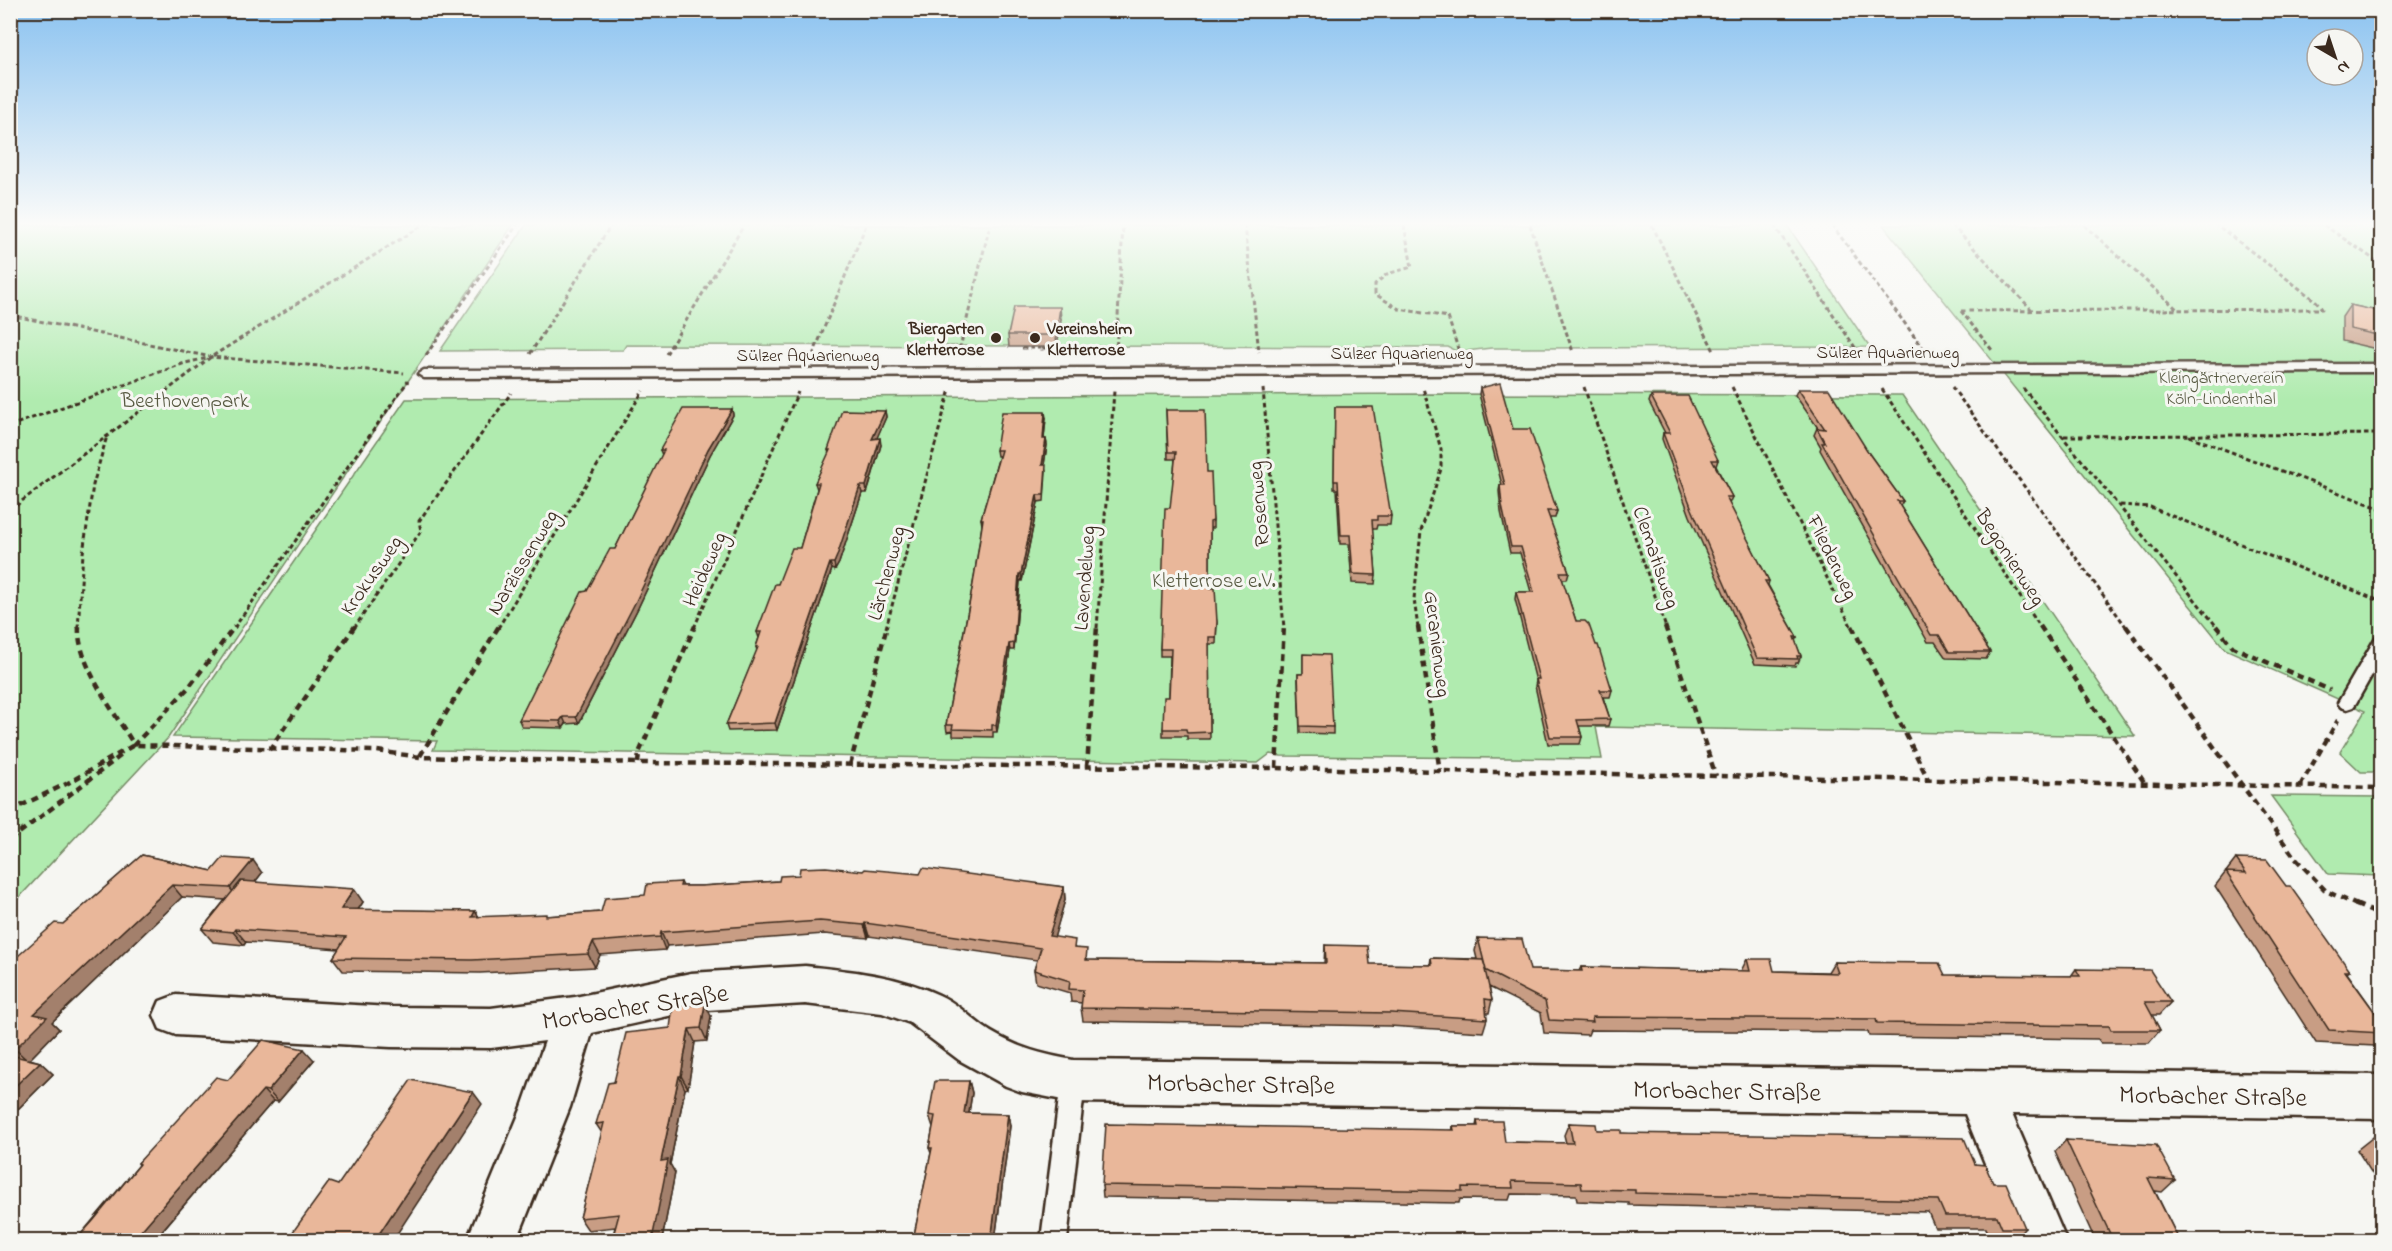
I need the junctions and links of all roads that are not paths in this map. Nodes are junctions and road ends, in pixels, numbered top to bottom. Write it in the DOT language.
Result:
graph roads {
  1 [pos="2382,368"];
  2 [pos="418,374"];
  3 [pos="2382,641"];
  4 [pos="2348,703"];
  5 [pos="176,1015"];
  6 [pos="575,1017"];
  7 [pos="1073,1081"];
  8 [pos="1980,1093"];
  9 [pos="2382,1097"];
  10 [pos="492,1240"];
  11 [pos="1054,1240"];
  12 [pos="2041,1240"];
  1 -- 2 [label="lane, Sülzer Aquarienweg"];
  3 -- 4 [label="lane"];
  5 -- 6 [label="street, Morbacher Straße"];
  6 -- 7 [label="street, Morbacher Straße"];
  6 -- 10 [label="street"];
  7 -- 8 [label="street, Morbacher Straße"];
  7 -- 11 [label="lane"];
  8 -- 9 [label="street, Morbacher Straße"];
  8 -- 12 [label="street"];
}
